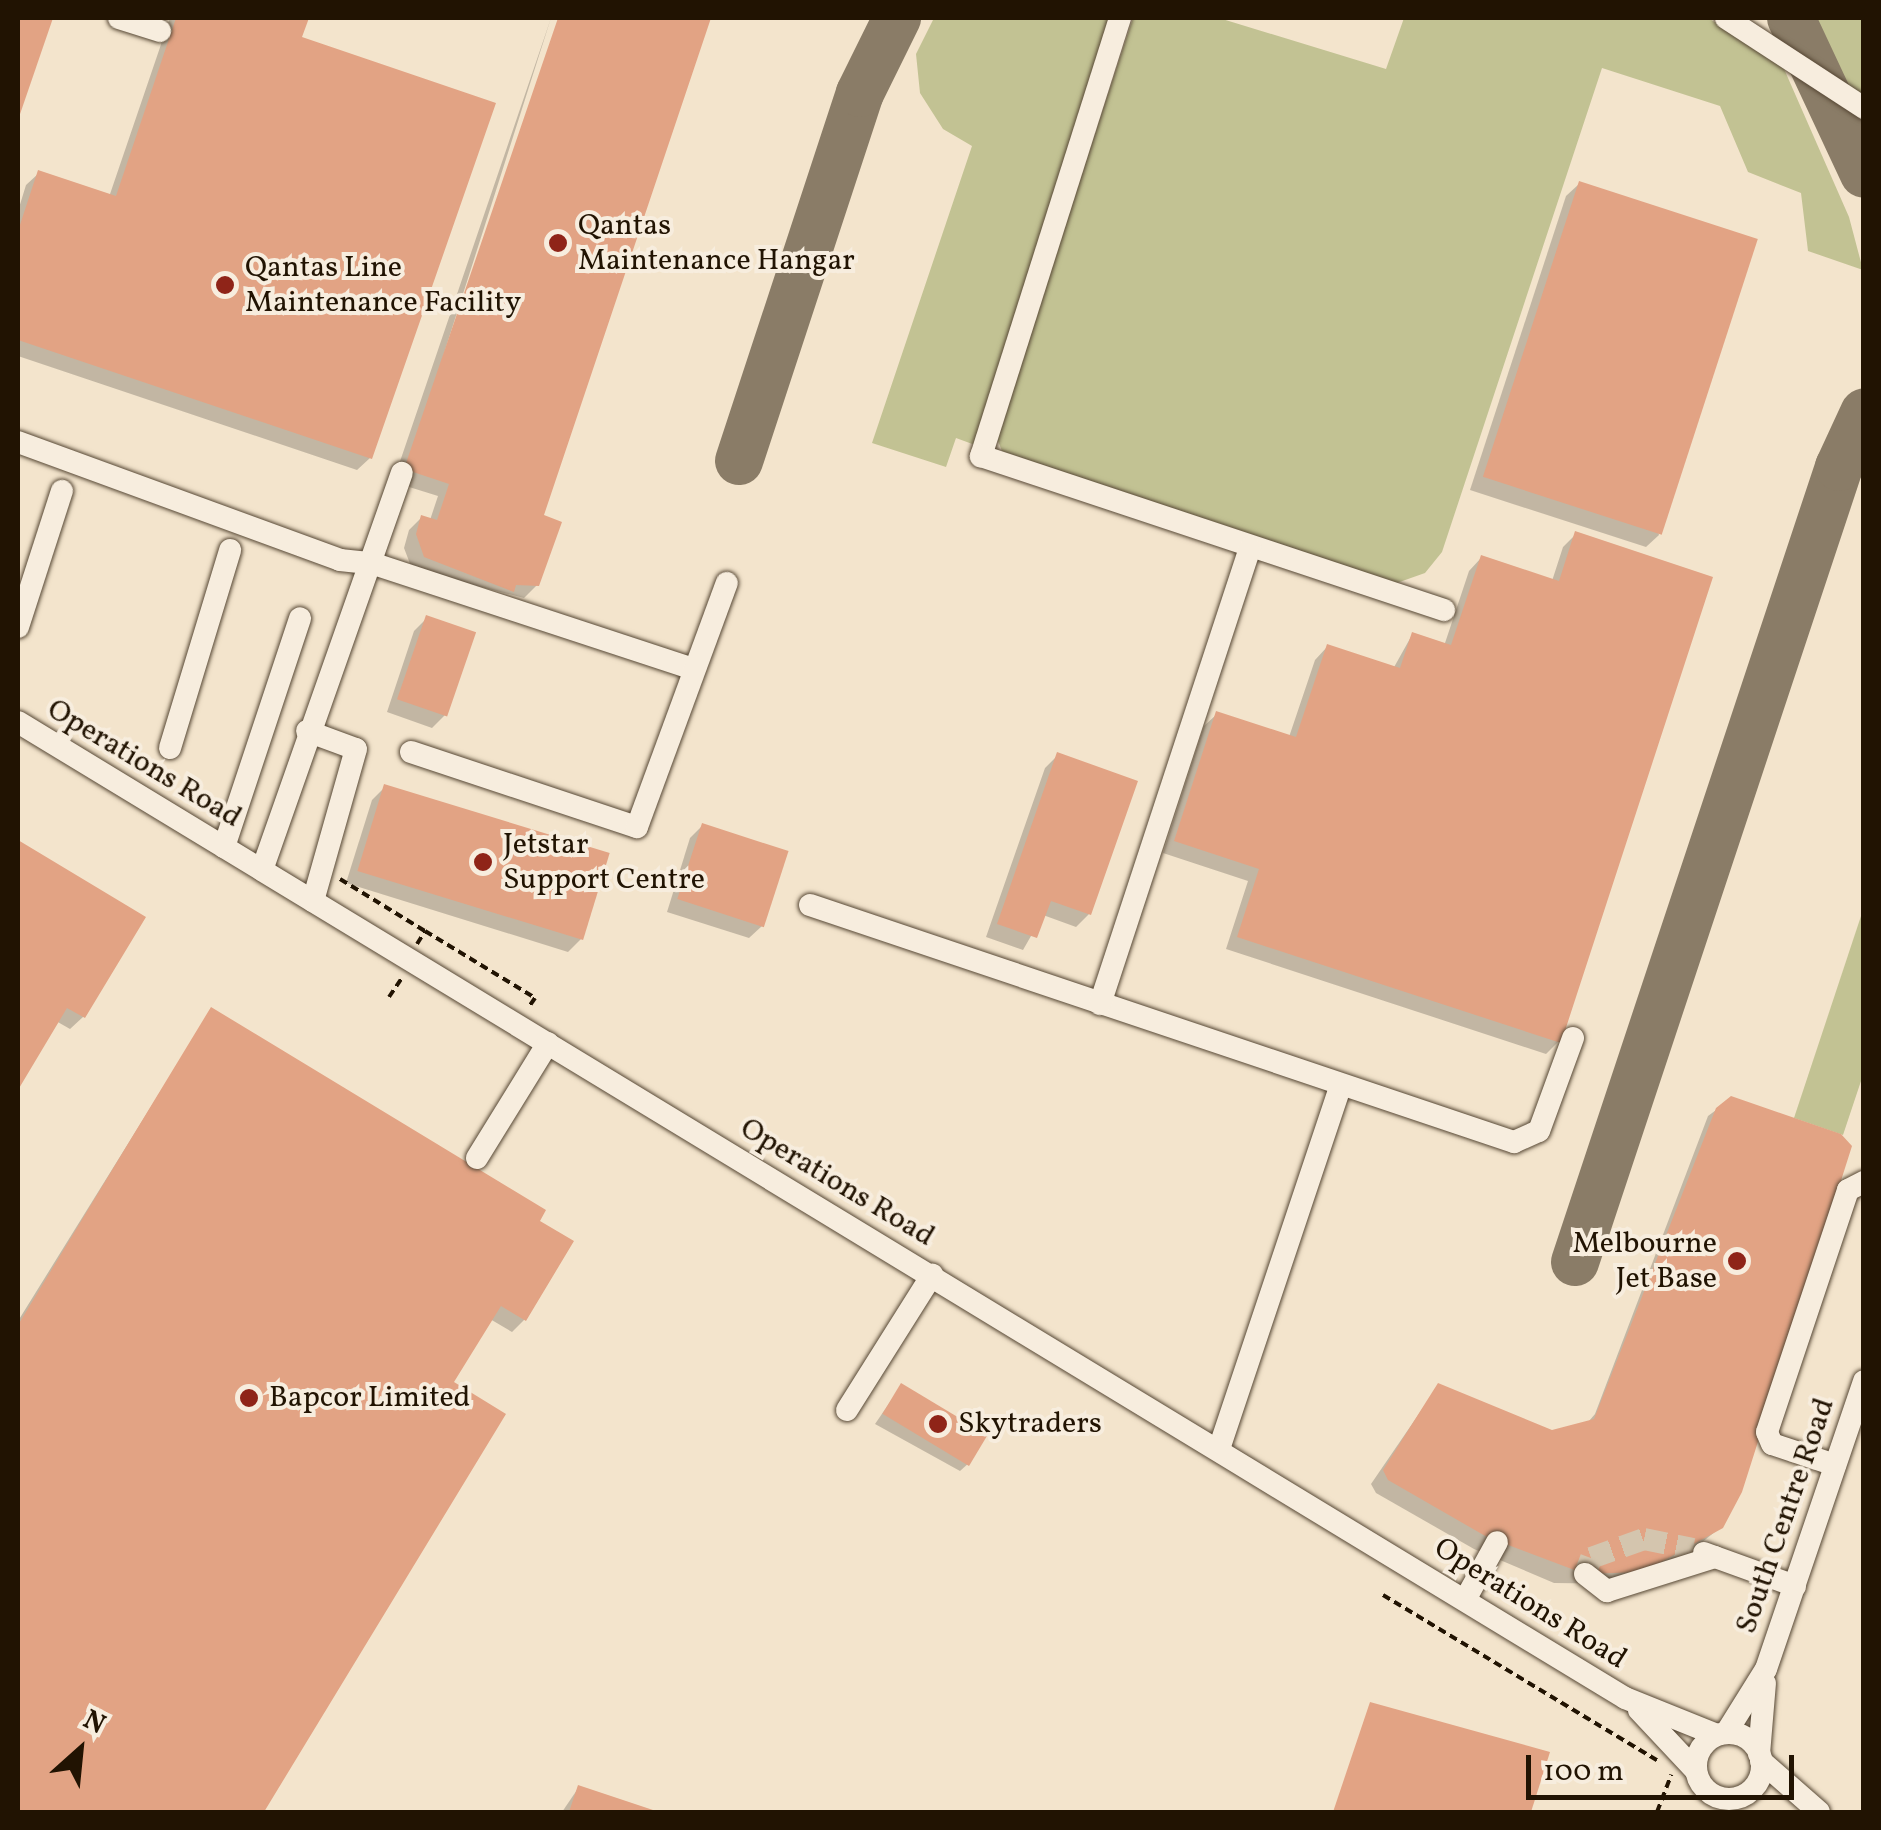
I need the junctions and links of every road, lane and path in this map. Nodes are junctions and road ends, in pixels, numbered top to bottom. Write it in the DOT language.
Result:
graph roads {
  1 [pos="119,18"];
  2 [pos="1120,18"];
  3 [pos="1726,18"];
  4 [pos="160,31"];
  5 [pos="1864,108"];
  6 [pos="18,442"];
  7 [pos="402,473"];
  8 [pos="62,491"];
  9 [pos="1250,548"];
  10 [pos="230,550"];
  11 [pos="371,562"];
  12 [pos="727,583"];
  13 [pos="1444,610"];
  14 [pos="300,618"];
  15 [pos="18,627"];
  16 [pos="694,669"];
  17 [pos="18,722"];
  18 [pos="306,731"];
  19 [pos="170,748"];
  20 [pos="412,752"];
  21 [pos="224,847"];
  22 [pos="322,868"];
  23 [pos="262,870"];
  24 [pos="313,901"];
  25 [pos="810,906"];
  26 [pos="426,931"];
  27 [pos="1100,1004"];
  28 [pos="1573,1038"];
  29 [pos="548,1043"];
  30 [pos="1340,1087"];
  31 [pos="477,1158"];
  32 [pos="1864,1182"];
  33 [pos="932,1275"];
  34 [pos="1864,1382"];
  35 [pos="847,1410"];
  36 [pos="1218,1448"];
  37 [pos="1835,1466"];
  38 [pos="1497,1542"];
  39 [pos="1585,1574"];
  40 [pos="1794,1586"];
  41 [pos="1383,1595"];
  42 [pos="1465,1600"];
  43 [pos="1766,1669"];
  44 [pos="1625,1698"];
  45 [pos="1722,1734"];
  46 [pos="1760,1758"];
  47 [pos="1698,1777"];
  48 [pos="1736,1802"];
  49 [pos="1815,1810"];
  50 [pos="1657,1812"];
  51 [pos="1699,1812"];
  1 -- 4 [label="street"];
  2 -- 9 [label="street"];
  3 -- 5 [label="street"];
  6 -- 11 [label="street"];
  7 -- 11 [label="street"];
  8 -- 15 [label="street"];
  9 -- 13 [label="street"];
  9 -- 27 [label="street"];
  10 -- 19 [label="street"];
  11 -- 16 [label="street"];
  11 -- 18 [label="street"];
  12 -- 16 [label="street"];
  14 -- 21 [label="street"];
  16 -- 20 [label="street"];
  17 -- 21 [label="street, Operations Road"];
  18 -- 22 [label="street"];
  18 -- 23 [label="street"];
  21 -- 23 [label="street, Operations Road"];
  22 -- 24 [label="street"];
  22 -- 26 [label="path"];
  23 -- 24 [label="street, Operations Road"];
  24 -- 29 [label="street, Operations Road"];
  25 -- 27 [label="street"];
  27 -- 30 [label="street"];
  28 -- 30 [label="street"];
  29 -- 31 [label="street"];
  29 -- 33 [label="street, Operations Road"];
  30 -- 36 [label="street"];
  32 -- 37 [label="street"];
  33 -- 35 [label="street"];
  33 -- 36 [label="street, Operations Road"];
  34 -- 37 [label="street, South Centre Road"];
  36 -- 42 [label="street, Operations Road"];
  37 -- 40 [label="street, South Centre Road"];
  38 -- 42 [label="street"];
  39 -- 40 [label="street"];
  40 -- 43 [label="street, South Centre Road"];
  41 -- 50 [label="path"];
  42 -- 44 [label="street, Operations Road"];
  43 -- 45 [label="street, South Centre Road"];
  43 -- 46 [label="street, South Centre Road"];
  44 -- 45 [label="street, Operations Road"];
  44 -- 47 [label="street, Operations Road"];
  45 -- 46 [label="street"];
  45 -- 47 [label="street"];
  46 -- 48 [label="street"];
  46 -- 49 [label="street"];
  47 -- 48 [label="street"];
  47 -- 51 [label="street"];
  48 -- 49 [label="street"];
}
